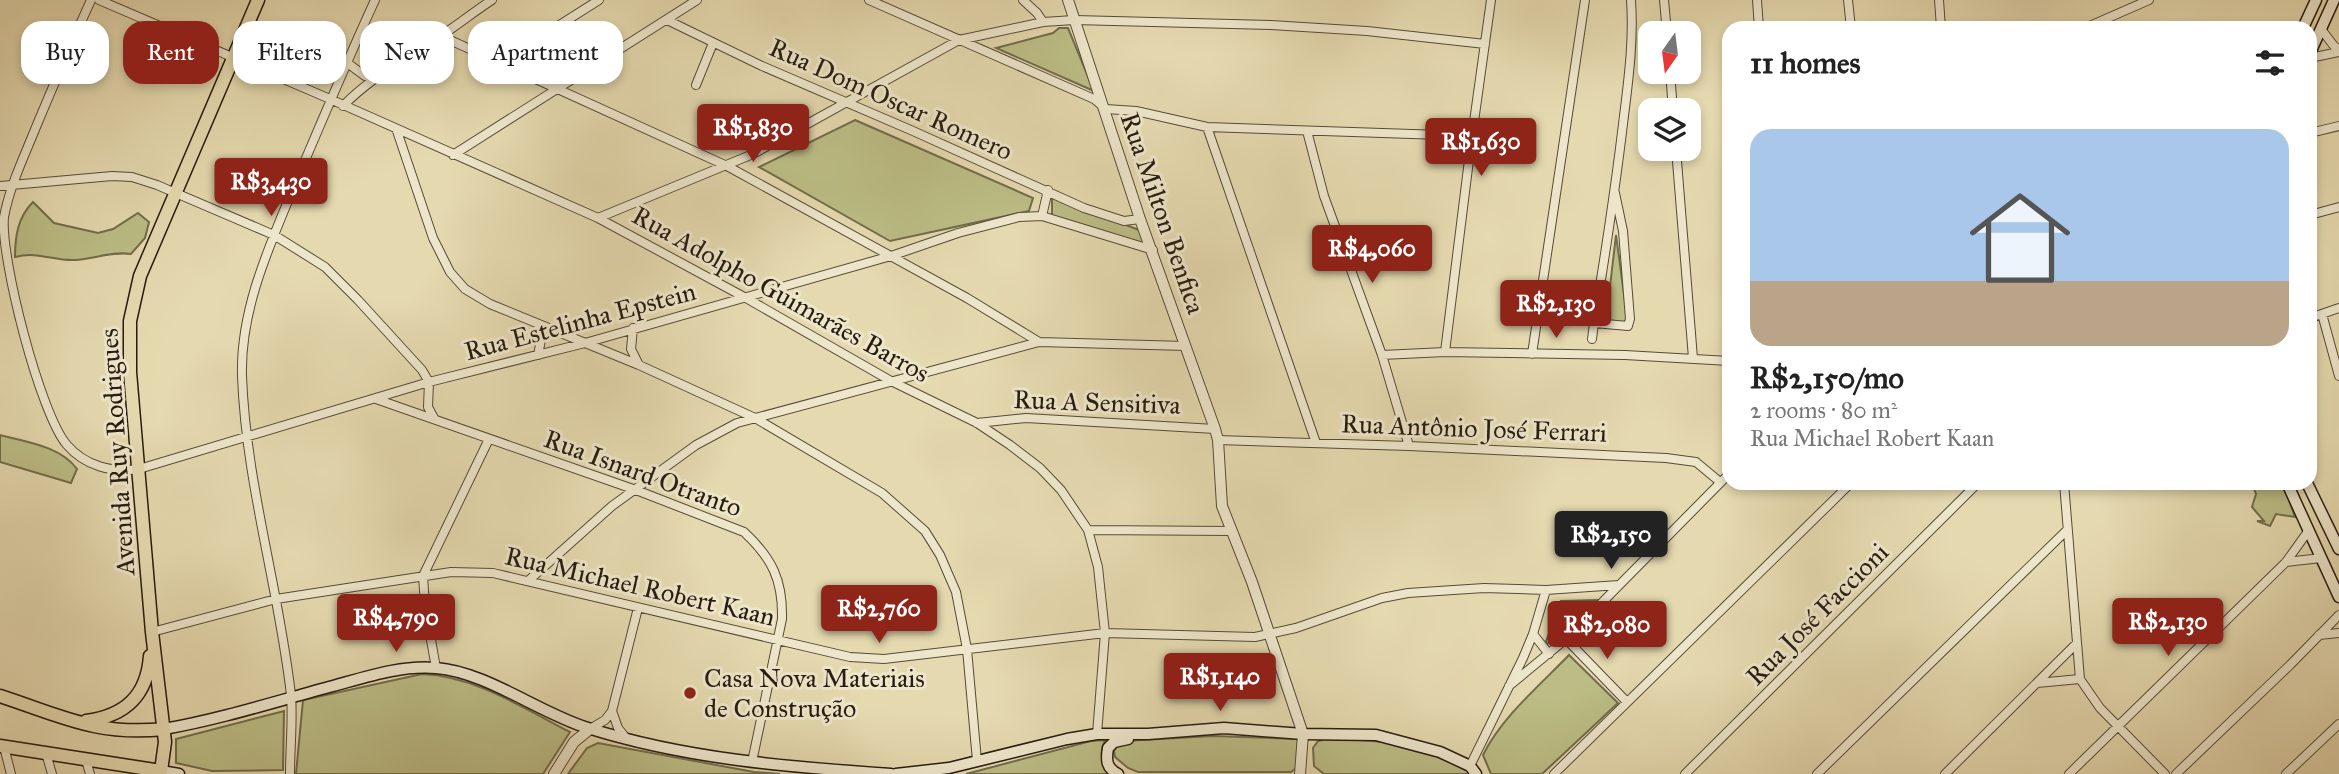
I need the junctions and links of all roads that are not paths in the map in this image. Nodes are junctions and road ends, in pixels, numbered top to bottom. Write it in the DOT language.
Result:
graph roads {
  1 [pos="92,0"];
  2 [pos="99,0"];
  3 [pos="258,0"];
  4 [pos="375,0"];
  5 [pos="492,0"];
  6 [pos="599,0"];
  7 [pos="697,0"];
  8 [pos="869,0"];
  9 [pos="1023,0"];
  10 [pos="1068,0"];
  11 [pos="1492,0"];
  12 [pos="1586,0"];
  13 [pos="1631,0"];
  14 [pos="1664,0"];
  15 [pos="1757,0"];
  16 [pos="1848,0"];
  17 [pos="1939,0"];
  18 [pos="2149,0"];
  19 [pos="2305,0"];
  20 [pos="2316,0"];
  21 [pos="2334,0"];
  22 [pos="483,3"];
  23 [pos="2311,11"];
  24 [pos="667,20"];
  25 [pos="1074,20"];
  26 [pos="566,21"];
  27 [pos="1666,21"];
  28 [pos="1758,21"];
  29 [pos="1850,21"];
  30 [pos="1940,21"];
  31 [pos="2101,21"];
  32 [pos="2306,21"];
  33 [pos="1043,22"];
  34 [pos="454,26"];
  35 [pos="2321,29"];
  36 [pos="2317,38"];
  37 [pos="959,40"];
  38 [pos="713,43"];
  39 [pos="1485,44"];
  40 [pos="2339,50"];
  41 [pos="2317,54"];
  42 [pos="232,58"];
  43 [pos="346,62"];
  44 [pos="360,72"];
  45 [pos="336,84"];
  46 [pos="366,84"];
  47 [pos="548,84"];
  48 [pos="696,85"];
  49 [pos="557,88"];
  50 [pos="330,99"];
  51 [pos="845,102"];
  52 [pos="343,106"];
  53 [pos="1106,109"];
  54 [pos="2339,125"];
  55 [pos="1207,127"];
  56 [pos="397,131"];
  57 [pos="1307,131"];
  58 [pos="2317,131"];
  59 [pos="1472,136"];
  60 [pos="453,155"];
  61 [pos="1677,161"];
  62 [pos="727,166"];
  63 [pos="0,186"];
  64 [pos="11,186"];
  65 [pos="1048,190"];
  66 [pos="175,193"];
  67 [pos="1615,193"];
  68 [pos="2339,207"];
  69 [pos="2317,213"];
  70 [pos="1042,216"];
  71 [pos="598,218"];
  72 [pos="1140,219"];
  73 [pos="274,235"];
  74 [pos="1153,250"];
  75 [pos="891,256"];
  76 [pos="746,298"];
  77 [pos="2339,308"];
  78 [pos="2322,314"];
  79 [pos="2317,316"];
  80 [pos="1594,323"];
  81 [pos="539,324"];
  82 [pos="633,328"];
  83 [pos="1592,340"];
  84 [pos="1039,342"];
  85 [pos="585,343"];
  86 [pos="1186,346"];
  87 [pos="1445,352"];
  88 [pos="1532,354"];
  89 [pos="538,355"];
  90 [pos="1382,355"];
  91 [pos="1693,358"];
  92 [pos="1722,360"];
  93 [pos="639,365"];
  94 [pos="2339,376"];
  95 [pos="891,381"];
  96 [pos="429,382"];
  97 [pos="376,399"];
  98 [pos="434,418"];
  99 [pos="755,418"];
  100 [pos="976,423"];
  101 [pos="1215,429"];
  102 [pos="246,439"];
  103 [pos="489,439"];
  104 [pos="1218,440"];
  105 [pos="1316,443"];
  106 [pos="1409,446"];
  107 [pos="139,469"];
  108 [pos="1720,482"];
  109 [pos="636,490"];
  110 [pos="1844,490"];
  111 [pos="1971,490"];
  112 [pos="2064,490"];
  113 [pos="2290,490"];
  114 [pos="2310,490"];
  115 [pos="1088,530"];
  116 [pos="2067,530"];
  117 [pos="2309,530"];
  118 [pos="1231,531"];
  119 [pos="2339,549"];
  120 [pos="2321,558"];
  121 [pos="2286,562"];
  122 [pos="423,576"];
  123 [pos="528,582"];
  124 [pos="1619,584"];
  125 [pos="1546,590"];
  126 [pos="2339,597"];
  127 [pos="276,600"];
  128 [pos="638,608"];
  129 [pos="2339,615"];
  130 [pos="152,632"];
  131 [pos="1105,633"];
  132 [pos="2339,633"];
  133 [pos="1270,634"];
  134 [pos="1533,634"];
  135 [pos="2319,635"];
  136 [pos="779,639"];
  137 [pos="1566,639"];
  138 [pos="2076,644"];
  139 [pos="967,649"];
  140 [pos="1549,654"];
  141 [pos="436,668"];
  142 [pos="2080,679"];
  143 [pos="2037,683"];
  144 [pos="1509,686"];
  145 [pos="0,696"];
  146 [pos="291,698"];
  147 [pos="1627,702"];
  148 [pos="612,711"];
  149 [pos="1297,713"];
  150 [pos="75,723"];
  151 [pos="2339,724"];
  152 [pos="2119,726"];
  153 [pos="164,729"];
  154 [pos="590,729"];
  155 [pos="1281,732"];
  156 [pos="1097,734"];
  157 [pos="1148,734"];
  158 [pos="1303,734"];
  159 [pos="626,738"];
  160 [pos="2,746"];
  161 [pos="46,753"];
  162 [pos="86,760"];
  163 [pos="976,761"];
  164 [pos="752,762"];
  165 [pos="1473,770"];
  166 [pos="132,771"];
  167 [pos="161,773"];
  168 [pos="11,774"];
  169 [pos="52,774"];
  170 [pos="90,774"];
  171 [pos="179,774"];
  172 [pos="290,774"];
  173 [pos="554,774"];
  174 [pos="893,774"];
  175 [pos="1118,774"];
  176 [pos="1300,774"];
  177 [pos="1554,774"];
  178 [pos="1685,774"];
  179 [pos="1817,774"];
  180 [pos="1945,774"];
  181 [pos="2069,774"];
  182 [pos="2165,774"];
  183 [pos="2176,774"];
  184 [pos="2286,774"];
  1 -- 64 [label="street, Rua Estelinha Epstein"];
  2 -- 42 [label="street, Rua Adolpho Guimarães Barros"];
  3 -- 42 [label="main road, Avenida Ruy Rodrigues"];
  4 -- 43 [label="street"];
  5 -- 22 [label="street"];
  6 -- 26 [label="street"];
  7 -- 24 [label="street"];
  8 -- 37 [label="street"];
  9 -- 33 [label="street"];
  10 -- 25 [label="street, Rua Milton Benfica"];
  11 -- 39 [label="street"];
  12 -- 88 [label="street"];
  13 -- 67 [label="street"];
  14 -- 27 [label="street"];
  15 -- 28 [label="street"];
  16 -- 29 [label="street"];
  17 -- 30 [label="street"];
  18 -- 31 [label="street"];
  19 -- 23 [label="main road"];
  20 -- 23 [label="main road"];
  21 -- 35 [label="main road"];
  22 -- 34 [label="street"];
  23 -- 32 [label="main road"];
  24 -- 38 [label="street, Rua Dom Oscar Romero"];
  24 -- 49 [label="street"];
  25 -- 33 [label="street"];
  25 -- 39 [label="street"];
  25 -- 53 [label="street, Rua Milton Benfica"];
  33 -- 37 [label="street"];
  35 -- 36 [label="main road"];
  35 -- 40 [label="street"];
  37 -- 51 [label="street"];
  37 -- 53 [label="street"];
  38 -- 48 [label="street"];
  38 -- 51 [label="street, Rua Dom Oscar Romero"];
  39 -- 59 [label="street"];
  40 -- 41 [label="street"];
  42 -- 50 [label="street, Rua Adolpho Guimarães Barros"];
  42 -- 66 [label="main road, Avenida Ruy Rodrigues"];
  43 -- 44 [label="street"];
  45 -- 50 [label="street"];
  46 -- 52 [label="street"];
  47 -- 49 [label="street"];
  49 -- 60 [label="street"];
  49 -- 62 [label="street"];
  50 -- 52 [label="street, Rua Adolpho Guimarães Barros"];
  50 -- 73 [label="street"];
  51 -- 62 [label="street"];
  51 -- 65 [label="street, Rua Dom Oscar Romero"];
  52 -- 56 [label="street, Rua Adolpho Guimarães Barros"];
  53 -- 55 [label="street"];
  53 -- 72 [label="street, Rua Milton Benfica"];
  54 -- 58 [label="street"];
  55 -- 57 [label="street"];
  55 -- 105 [label="street"];
  56 -- 60 [label="street, Rua Adolpho Guimarães Barros"];
  56 -- 81 [label="street"];
  57 -- 59 [label="street"];
  57 -- 90 [label="street"];
  59 -- 87 [label="street"];
  60 -- 71 [label="street, Rua Adolpho Guimarães Barros"];
  61 -- 91 [label="street"];
  62 -- 71 [label="street"];
  62 -- 75 [label="street"];
  63 -- 64 [label="street"];
  64 -- 66 [label="street"];
  64 -- 107 [label="street, Rua Estelinha Epstein"];
  65 -- 70 [label="street"];
  65 -- 72 [label="street, Rua Dom Oscar Romero"];
  66 -- 73 [label="street"];
  66 -- 107 [label="main road, Avenida Ruy Rodrigues"];
  67 -- 80 [label="street"];
  67 -- 80 [label="street"];
  68 -- 69 [label="street"];
  70 -- 74 [label="street, Rua Estelinha Epstein"];
  70 -- 75 [label="street, Rua Estelinha Epstein"];
  71 -- 76 [label="street, Rua Adolpho Guimarães Barros"];
  72 -- 74 [label="street, Rua Milton Benfica"];
  73 -- 96 [label="street"];
  73 -- 102 [label="street"];
  74 -- 86 [label="street, Rua Milton Benfica"];
  75 -- 76 [label="street, Rua Estelinha Epstein"];
  75 -- 84 [label="street"];
  76 -- 82 [label="street, Rua Estelinha Epstein"];
  76 -- 95 [label="street, Rua Adolpho Guimarães Barros"];
  77 -- 78 [label="street"];
  78 -- 79 [label="street"];
  78 -- 94 [label="street"];
  80 -- 83 [label="street"];
  81 -- 85 [label="street"];
  81 -- 89 [label="street"];
  82 -- 85 [label="street, Rua Estelinha Epstein"];
  82 -- 93 [label="street"];
  84 -- 86 [label="street"];
  84 -- 95 [label="street"];
  85 -- 89 [label="street, Rua Estelinha Epstein"];
  85 -- 93 [label="street"];
  86 -- 101 [label="street, Rua Milton Benfica"];
  87 -- 88 [label="street"];
  87 -- 90 [label="street"];
  88 -- 91 [label="street"];
  89 -- 96 [label="street, Rua Estelinha Epstein"];
  90 -- 106 [label="street"];
  91 -- 92 [label="street"];
  93 -- 99 [label="street"];
  95 -- 99 [label="street"];
  95 -- 100 [label="street, Rua Adolpho Guimarães Barros"];
  96 -- 97 [label="street, Rua Estelinha Epstein"];
  96 -- 98 [label="street"];
  97 -- 98 [label="street, Rua Isnard Otranto"];
  97 -- 102 [label="street, Rua Estelinha Epstein"];
  98 -- 103 [label="street, Rua Isnard Otranto"];
  99 -- 109 [label="street"];
  99 -- 139 [label="street"];
  100 -- 101 [label="street, Rua A Sensitiva"];
  100 -- 115 [label="street, Rua Adolpho Guimarães Barros"];
  101 -- 104 [label="street, Rua Milton Benfica"];
  102 -- 107 [label="street, Rua Estelinha Epstein"];
  102 -- 127 [label="street"];
  103 -- 109 [label="street, Rua Isnard Otranto"];
  103 -- 122 [label="street"];
  104 -- 105 [label="street, Rua Antônio José Ferrari"];
  104 -- 118 [label="street, Rua Milton Benfica"];
  105 -- 106 [label="street, Rua Antônio José Ferrari"];
  106 -- 108 [label="street, Rua Antônio José Ferrari"];
  107 -- 130 [label="main road, Avenida Ruy Rodrigues"];
  108 -- 124 [label="street"];
  109 -- 123 [label="street"];
  109 -- 136 [label="street, Rua Isnard Otranto"];
  110 -- 147 [label="street"];
  111 -- 178 [label="street, Rua José Faccioni"];
  112 -- 116 [label="street"];
  113 -- 117 [label="main road"];
  114 -- 119 [label="main road"];
  115 -- 118 [label="street"];
  115 -- 131 [label="street, Rua Adolpho Guimarães Barros"];
  116 -- 138 [label="street"];
  116 -- 179 [label="street"];
  117 -- 120 [label="main road"];
  117 -- 121 [label="street"];
  118 -- 133 [label="street, Rua Milton Benfica"];
  120 -- 121 [label="street"];
  120 -- 126 [label="main road"];
  121 -- 152 [label="street"];
  122 -- 123 [label="street, Rua Michael Robert Kaan"];
  122 -- 127 [label="street, Rua Michael Robert Kaan"];
  122 -- 141 [label="street"];
  123 -- 128 [label="street, Rua Michael Robert Kaan"];
  124 -- 125 [label="street, Rua Michael Robert Kaan"];
  124 -- 137 [label="street"];
  125 -- 133 [label="street, Rua Michael Robert Kaan"];
  125 -- 134 [label="street"];
  127 -- 130 [label="street, Rua Michael Robert Kaan"];
  127 -- 146 [label="street"];
  128 -- 136 [label="street, Rua Michael Robert Kaan"];
  128 -- 148 [label="street"];
  129 -- 135 [label="street"];
  130 -- 150 [label="main road, Avenida Ruy Rodrigues"];
  130 -- 153 [label="main road, Avenida Ruy Rodrigues"];
  131 -- 133 [label="street, Rua Michael Robert Kaan"];
  131 -- 139 [label="street, Rua Michael Robert Kaan"];
  131 -- 156 [label="street, Rua Adolpho Guimarães Barros"];
  132 -- 135 [label="street"];
  133 -- 149 [label="street, Rua Milton Benfica"];
  134 -- 140 [label="street"];
  134 -- 144 [label="street"];
  135 -- 183 [label="street"];
  136 -- 139 [label="street, Rua Michael Robert Kaan"];
  136 -- 164 [label="street, Rua Isnard Otranto"];
  137 -- 140 [label="street"];
  137 -- 147 [label="street"];
  138 -- 142 [label="street"];
  138 -- 143 [label="street"];
  139 -- 163 [label="street"];
  140 -- 144 [label="street"];
  141 -- 146 [label="main road"];
  141 -- 154 [label="main road"];
  142 -- 143 [label="street"];
  142 -- 152 [label="street"];
  143 -- 180 [label="street"];
  144 -- 165 [label="street"];
  145 -- 150 [label="main road"];
  146 -- 153 [label="main road"];
  146 -- 172 [label="street"];
  147 -- 177 [label="street"];
  148 -- 154 [label="street"];
  148 -- 159 [label="street"];
  149 -- 155 [label="street"];
  149 -- 158 [label="street, Rua Milton Benfica"];
  150 -- 153 [label="main road"];
  151 -- 184 [label="street"];
  152 -- 181 [label="street"];
  152 -- 182 [label="street"];
  153 -- 167 [label="main road, Avenida Ruy Rodrigues"];
  154 -- 159 [label="main road"];
  154 -- 173 [label="street"];
  155 -- 157 [label="main road"];
  155 -- 158 [label="main road"];
  156 -- 157 [label="main road"];
  156 -- 163 [label="main road"];
  157 -- 175 [label="main road"];
  158 -- 165 [label="main road"];
  158 -- 176 [label="street"];
  159 -- 164 [label="main road"];
  160 -- 161 [label="main road"];
  160 -- 168 [label="street"];
  161 -- 162 [label="main road"];
  161 -- 169 [label="street"];
  162 -- 166 [label="main road"];
  162 -- 170 [label="street"];
  163 -- 174 [label="main road"];
  164 -- 174 [label="main road"];
  166 -- 167 [label="main road"];
  167 -- 171 [label="main road"];
}
